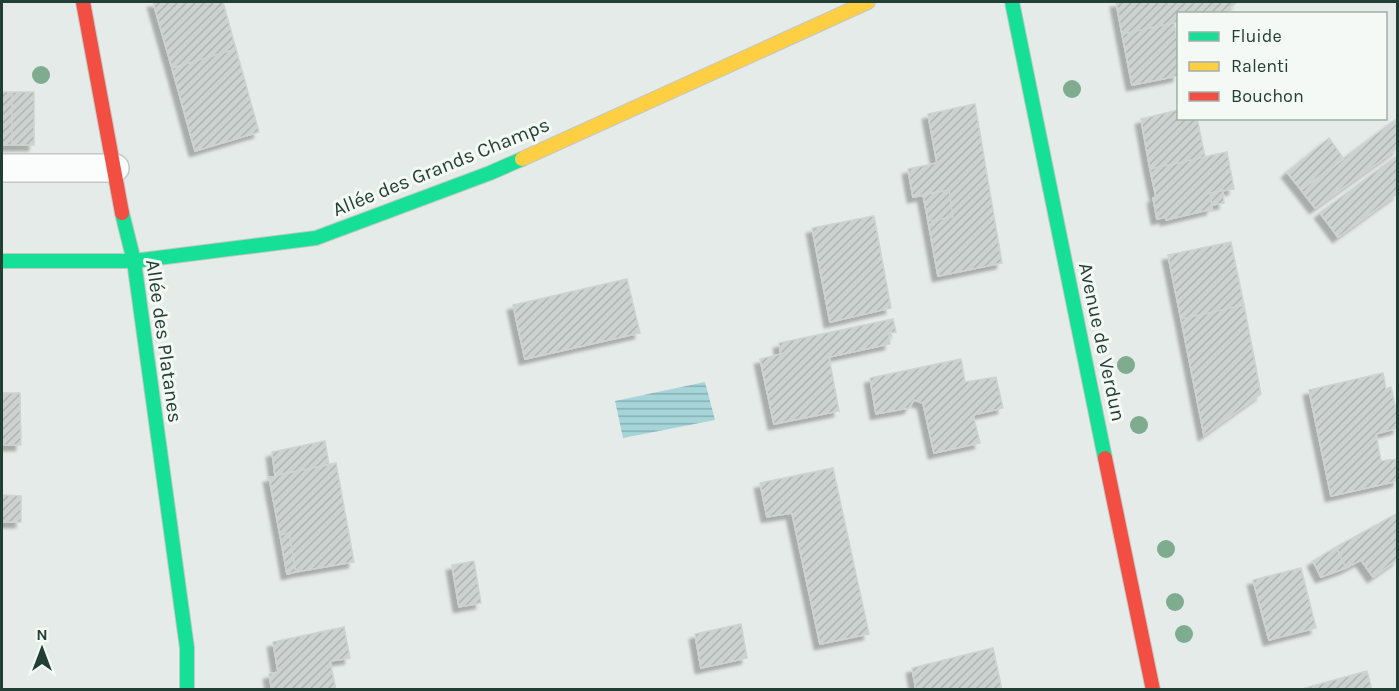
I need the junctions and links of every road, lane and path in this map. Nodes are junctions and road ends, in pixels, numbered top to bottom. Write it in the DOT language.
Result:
graph roads {
  1 [pos="82,2"];
  2 [pos="868,2"];
  3 [pos="1012,2"];
  4 [pos="2,168"];
  5 [pos="115,168"];
  6 [pos="2,261"];
  7 [pos="134,261"];
  8 [pos="187,690"];
  9 [pos="1153,690"];
  1 -- 5 [label="street, Allée des Platanes"];
  2 -- 7 [label="street, Allée des Grands Champs"];
  3 -- 9 [label="street, Avenue de Verdun"];
  4 -- 5 [label="lane"];
  5 -- 7 [label="street, Allée des Platanes"];
  6 -- 7 [label="street, Allée des Grands Champs"];
  7 -- 8 [label="street, Allée des Platanes"];
}
